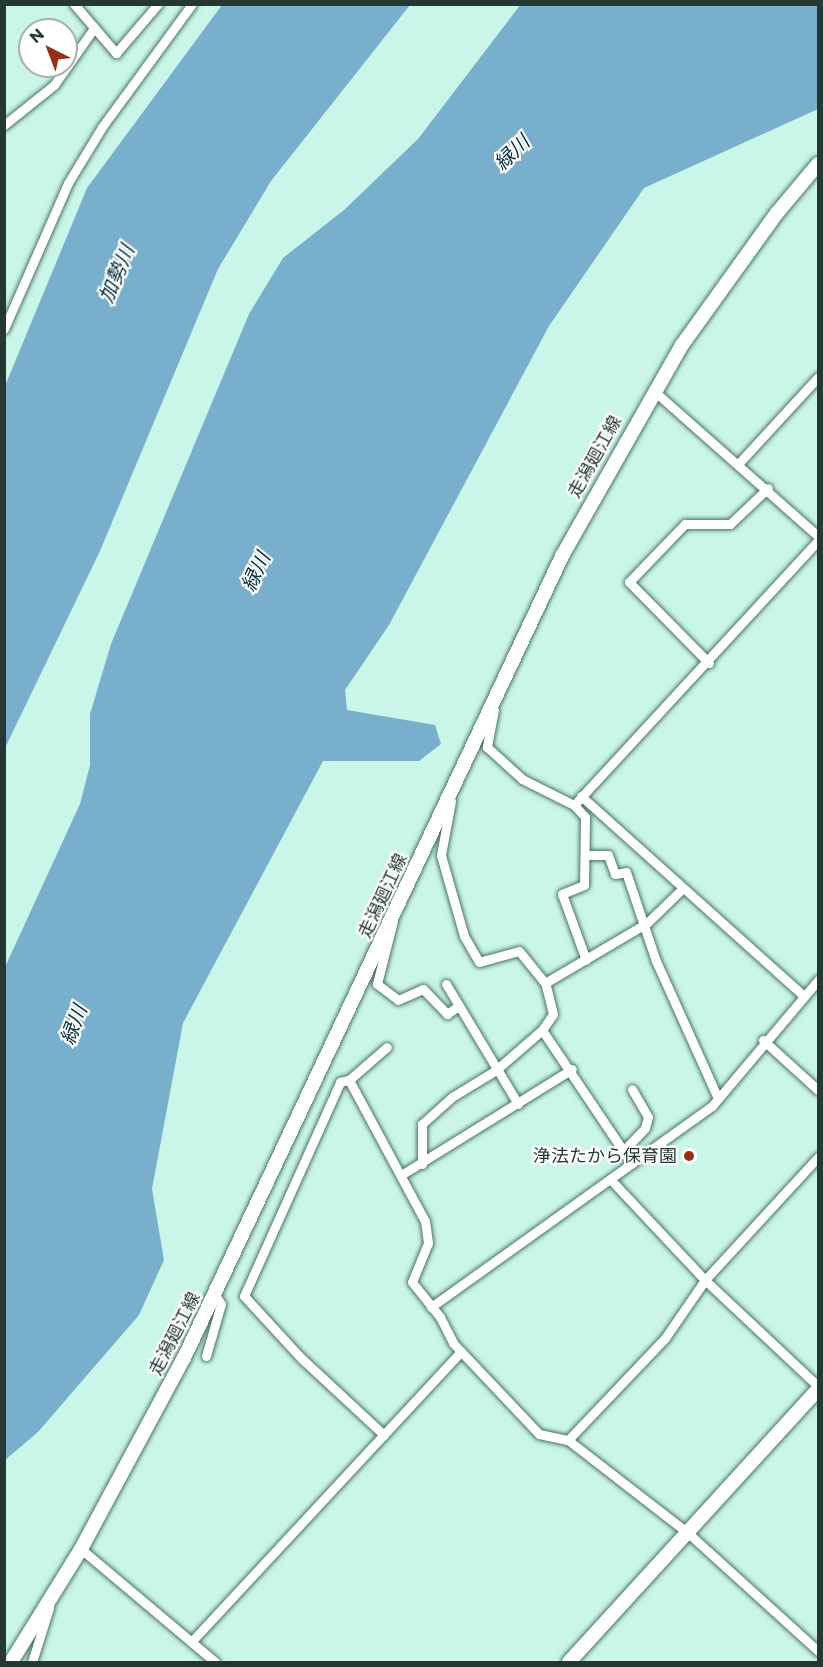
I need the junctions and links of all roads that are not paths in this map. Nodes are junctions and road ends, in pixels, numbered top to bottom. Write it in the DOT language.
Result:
graph roads {
  1 [pos="74,4"];
  2 [pos="158,4"];
  3 [pos="192,4"];
  4 [pos="94,28"];
  5 [pos="4,125"];
  6 [pos="819,164"];
  7 [pos="4,329"];
  8 [pos="819,377"];
  9 [pos="654,391"];
  10 [pos="739,462"];
  11 [pos="768,488"];
  12 [pos="819,536"];
  13 [pos="819,542"];
  14 [pos="709,663"];
  15 [pos="497,693"];
  16 [pos="455,783"];
  17 [pos="581,796"];
  18 [pos="574,806"];
  19 [pos="585,855"];
  20 [pos="683,888"];
  21 [pos="393,915"];
  22 [pos="647,923"];
  23 [pos="586,960"];
  24 [pos="819,980"];
  25 [pos="545,983"];
  26 [pos="446,984"];
  27 [pos="804,996"];
  28 [pos="458,1006"];
  29 [pos="542,1030"];
  30 [pos="763,1040"];
  31 [pos="387,1047"];
  32 [pos="498,1068"];
  33 [pos="572,1069"];
  34 [pos="349,1080"];
  35 [pos="632,1089"];
  36 [pos="819,1090"];
  37 [pos="718,1098"];
  38 [pos="518,1104"];
  39 [pos="624,1150"];
  40 [pos="819,1157"];
  41 [pos="422,1164"];
  42 [pos="632,1164"];
  43 [pos="400,1175"];
  44 [pos="611,1180"];
  45 [pos="705,1280"];
  46 [pos="215,1295"];
  47 [pos="431,1307"];
  48 [pos="462,1353"];
  49 [pos="206,1356"];
  50 [pos="819,1388"];
  51 [pos="384,1435"];
  52 [pos="568,1440"];
  53 [pos="688,1533"];
  54 [pos="81,1549"];
  55 [pos="53,1597"];
  56 [pos="192,1641"];
  57 [pos="819,1651"];
  58 [pos="11,1662"];
  59 [pos="32,1662"];
  60 [pos="215,1662"];
  61 [pos="569,1662"];
  1 -- 4 [label="street"];
  2 -- 4 [label="street"];
  3 -- 7 [label="street"];
  4 -- 5 [label="street"];
  6 -- 9 [label="main road, 走潟廻江線"];
  8 -- 10 [label="street"];
  9 -- 10 [label="street"];
  9 -- 15 [label="main road, 走潟廻江線"];
  10 -- 11 [label="street"];
  11 -- 12 [label="street"];
  11 -- 14 [label="street"];
  13 -- 14 [label="street"];
  14 -- 17 [label="street"];
  15 -- 16 [label="main road, 走潟廻江線"];
  15 -- 18 [label="street"];
  16 -- 21 [label="main road, 走潟廻江線"];
  16 -- 25 [label="street"];
  17 -- 18 [label="street"];
  17 -- 20 [label="street"];
  18 -- 19 [label="street"];
  19 -- 22 [label="street"];
  19 -- 23 [label="street"];
  20 -- 22 [label="street"];
  20 -- 27 [label="street"];
  21 -- 28 [label="street"];
  21 -- 46 [label="main road, 走潟廻江線"];
  22 -- 23 [label="street"];
  22 -- 37 [label="street"];
  23 -- 25 [label="street"];
  24 -- 27 [label="street"];
  25 -- 29 [label="street"];
  26 -- 28 [label="street"];
  27 -- 30 [label="street"];
  28 -- 32 [label="street"];
  29 -- 32 [label="street"];
  29 -- 33 [label="street"];
  30 -- 36 [label="street"];
  30 -- 37 [label="street"];
  31 -- 34 [label="street"];
  32 -- 38 [label="street"];
  32 -- 41 [label="street"];
  33 -- 38 [label="street"];
  33 -- 39 [label="street"];
  34 -- 43 [label="street"];
  34 -- 51 [label="street"];
  35 -- 39 [label="street"];
  37 -- 42 [label="street"];
  38 -- 41 [label="street"];
  39 -- 42 [label="street"];
  40 -- 45 [label="street"];
  41 -- 43 [label="street"];
  42 -- 44 [label="street"];
  43 -- 47 [label="street"];
  44 -- 45 [label="street"];
  44 -- 47 [label="street"];
  45 -- 50 [label="street"];
  45 -- 52 [label="street"];
  46 -- 49 [label="street"];
  46 -- 54 [label="main road, 走潟廻江線"];
  47 -- 48 [label="street"];
  48 -- 51 [label="street"];
  48 -- 52 [label="street"];
  50 -- 53 [label="main road"];
  51 -- 56 [label="street"];
  52 -- 53 [label="street"];
  53 -- 57 [label="street"];
  53 -- 61 [label="main road"];
  54 -- 55 [label="main road, 走潟廻江線"];
  54 -- 56 [label="street"];
  55 -- 58 [label="main road, 走潟廻江線"];
  55 -- 59 [label="street"];
  56 -- 60 [label="street"];
}
